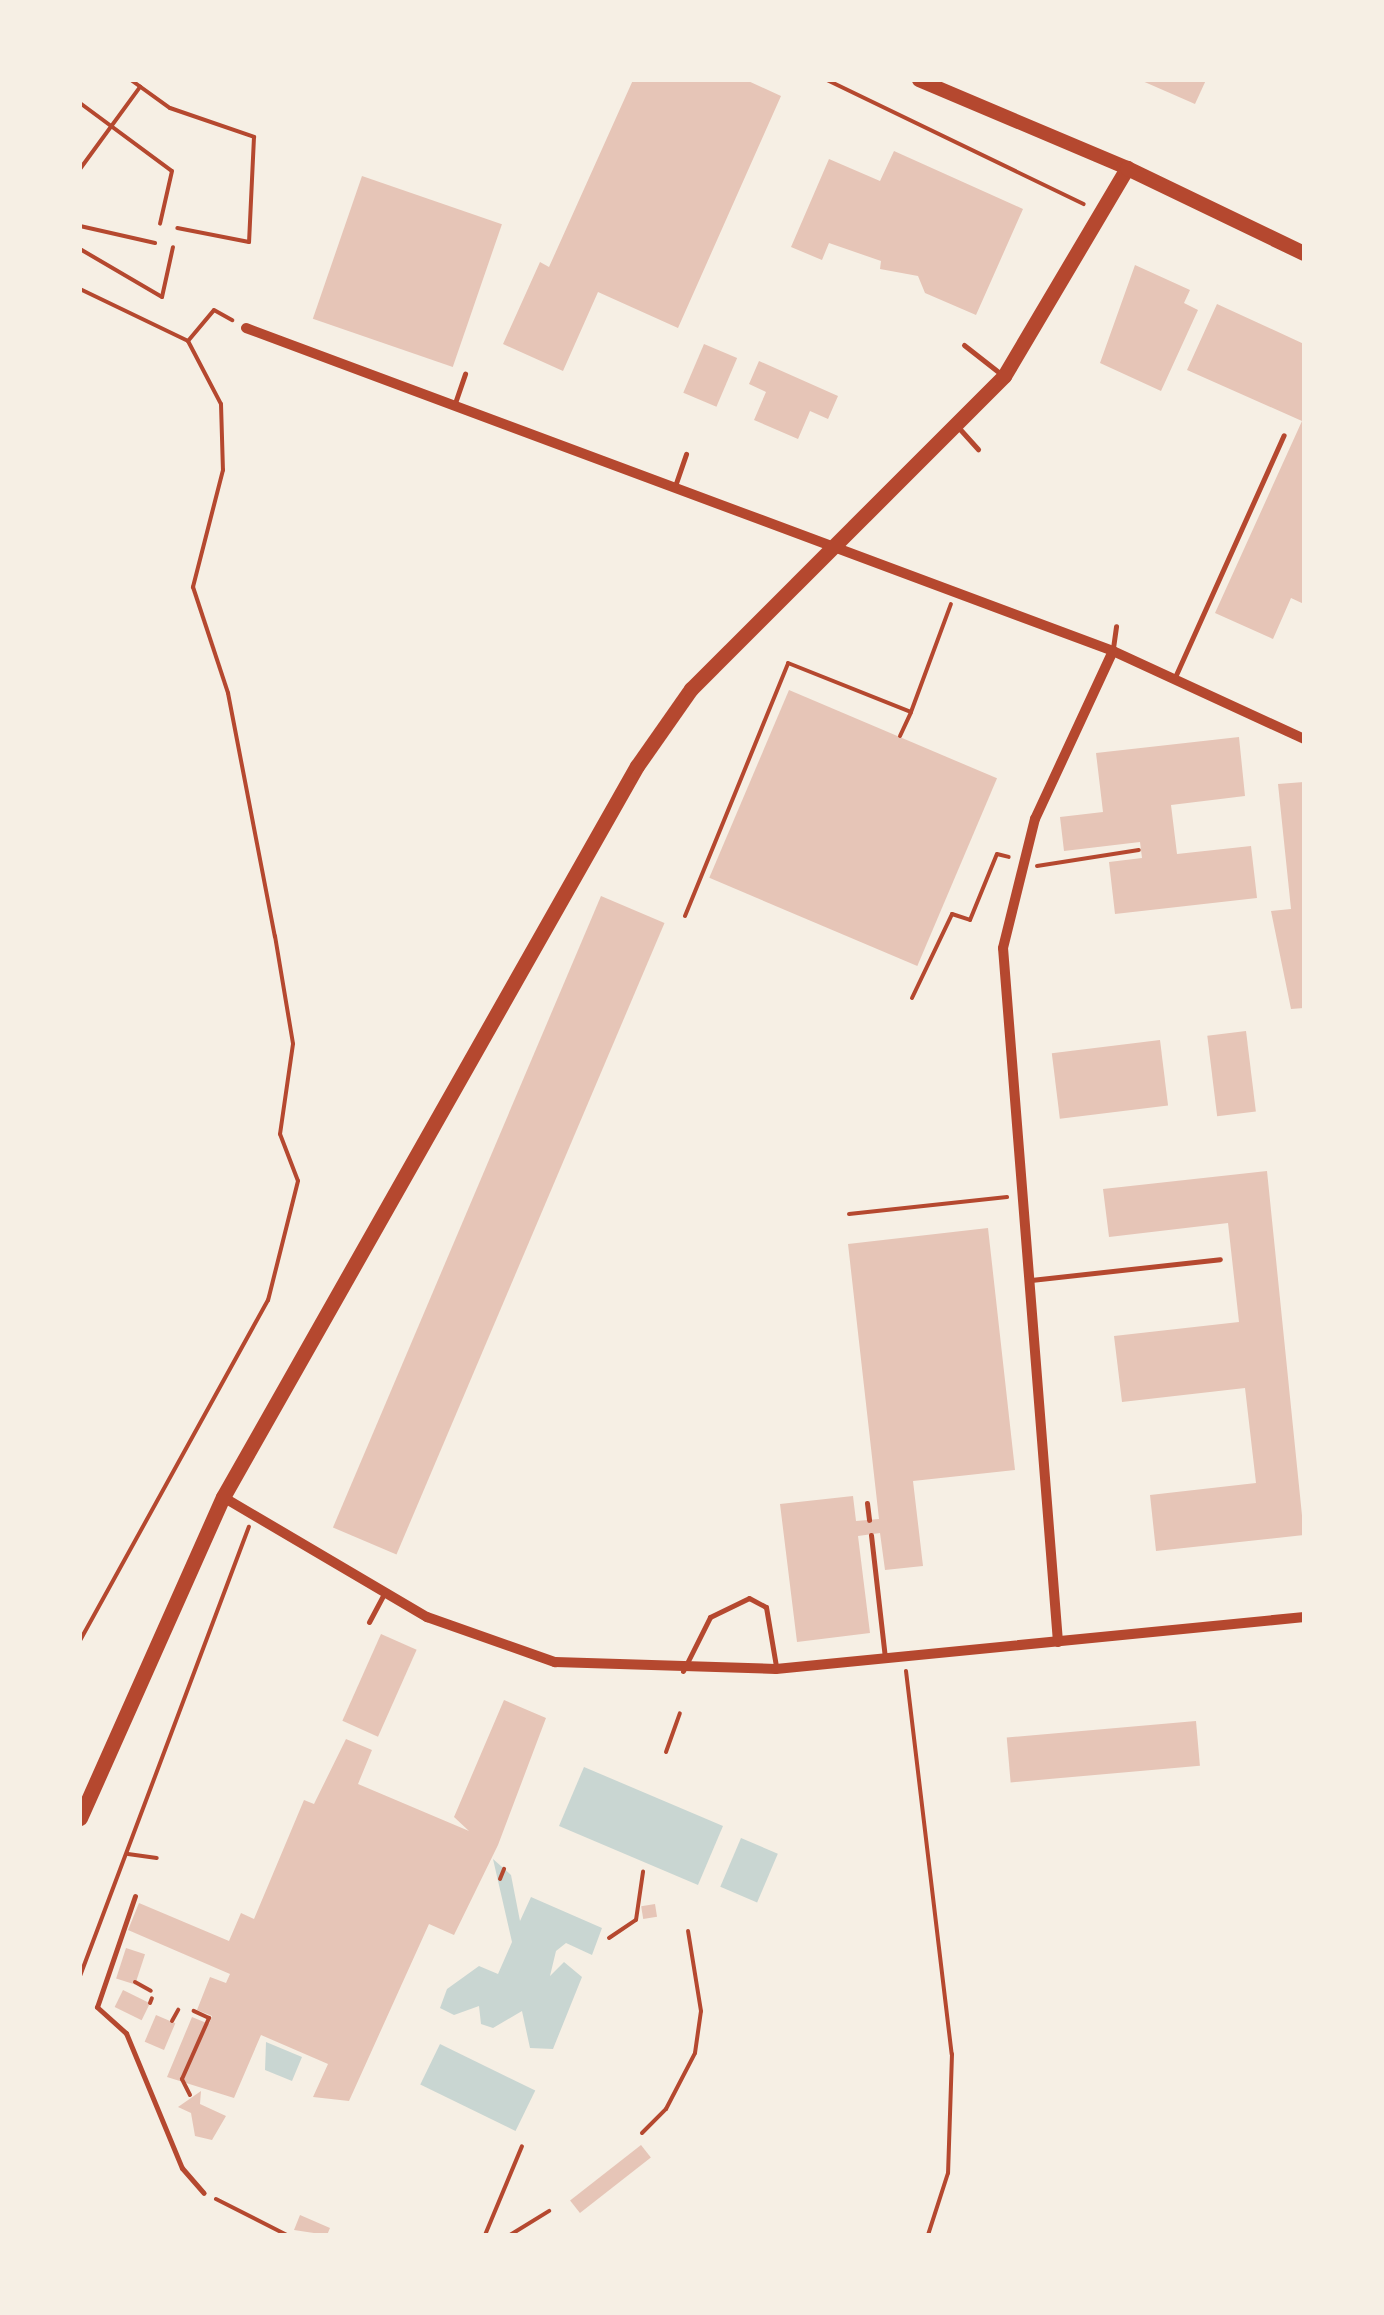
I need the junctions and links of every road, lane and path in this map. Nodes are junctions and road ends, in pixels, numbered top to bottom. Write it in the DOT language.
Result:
graph roads {
  1 [pos="131,80"];
  2 [pos="827,80"];
  3 [pos="919,80"];
  4 [pos="140,87"];
  5 [pos="80,104"];
  6 [pos="112,126"];
  7 [pos="1127,168"];
  8 [pos="80,169"];
  9 [pos="1101,212"];
  10 [pos="160,224"];
  11 [pos="80,226"];
  12 [pos="178,228"];
  13 [pos="156,243"];
  14 [pos="173,247"];
  15 [pos="80,249"];
  16 [pos="1304,253"];
  17 [pos="80,289"];
  18 [pos="246,328"];
  19 [pos="188,341"];
  20 [pos="964,345"];
  21 [pos="465,374"];
  22 [pos="1004,376"];
  23 [pos="454,406"];
  24 [pos="958,427"];
  25 [pos="1284,434"];
  26 [pos="978,449"];
  27 [pos="686,454"];
  28 [pos="675,486"];
  29 [pos="825,548"];
  30 [pos="954,594"];
  31 [pos="1116,626"];
  32 [pos="1113,651"];
  33 [pos="1175,677"];
  34 [pos="911,712"];
  35 [pos="900,736"];
  36 [pos="1304,739"];
  37 [pos="1139,850"];
  38 [pos="1021,860"];
  39 [pos="1048,869"];
  40 [pos="684,916"];
  41 [pos="912,998"];
  42 [pos="1022,1195"];
  43 [pos="850,1214"];
  44 [pos="1220,1258"];
  45 [pos="1030,1280"];
  46 [pos="222,1497"];
  47 [pos="867,1502"];
  48 [pos="253,1517"];
  49 [pos="869,1520"];
  50 [pos="870,1534"];
  51 [pos="384,1594"];
  52 [pos="1304,1617"];
  53 [pos="369,1622"];
  54 [pos="80,1640"];
  55 [pos="1058,1642"];
  56 [pos="904,1658"];
  57 [pos="885,1660"];
  58 [pos="776,1669"];
  59 [pos="683,1671"];
  60 [pos="680,1713"];
  61 [pos="666,1752"];
  62 [pos="80,1818"];
  63 [pos="128,1854"];
  64 [pos="157,1858"];
  65 [pos="504,1869"];
  66 [pos="642,1872"];
  67 [pos="500,1880"];
  68 [pos="135,1896"];
  69 [pos="688,1930"];
  70 [pos="609,1938"];
  71 [pos="80,1976"];
  72 [pos="135,1982"];
  73 [pos="151,1997"];
  74 [pos="178,2010"];
  75 [pos="194,2011"];
  76 [pos="172,2021"];
  77 [pos="190,2094"];
  78 [pos="642,2133"];
  79 [pos="522,2146"];
  80 [pos="204,2193"];
  81 [pos="549,2211"];
  82 [pos="287,2235"];
  83 [pos="485,2235"];
  84 [pos="510,2235"];
  85 [pos="928,2235"];
  1 -- 4 [label="path"];
  2 -- 9 [label="path"];
  3 -- 7 [label="street"];
  4 -- 6 [label="path"];
  4 -- 12 [label="path"];
  5 -- 6 [label="path"];
  6 -- 8 [label="path"];
  6 -- 10 [label="path"];
  7 -- 9 [label="main road"];
  7 -- 16 [label="main road"];
  9 -- 22 [label="main road"];
  11 -- 13 [label="path"];
  14 -- 15 [label="path"];
  17 -- 19 [label="path"];
  18 -- 19 [label="path"];
  18 -- 23 [label="street"];
  19 -- 54 [label="path"];
  20 -- 22 [label="lane"];
  21 -- 23 [label="lane"];
  22 -- 24 [label="main road"];
  23 -- 28 [label="street"];
  24 -- 26 [label="lane"];
  24 -- 29 [label="main road"];
  25 -- 33 [label="lane"];
  27 -- 28 [label="lane"];
  28 -- 29 [label="street"];
  29 -- 30 [label="street"];
  29 -- 46 [label="main road"];
  30 -- 32 [label="street"];
  30 -- 34 [label="path"];
  31 -- 32 [label="lane"];
  32 -- 33 [label="street"];
  32 -- 38 [label="street"];
  33 -- 36 [label="street"];
  34 -- 35 [label="path"];
  34 -- 40 [label="path"];
  37 -- 39 [label="path"];
  38 -- 41 [label="path"];
  38 -- 42 [label="street"];
  42 -- 43 [label="path"];
  42 -- 45 [label="street"];
  44 -- 45 [label="lane"];
  45 -- 55 [label="street"];
  46 -- 48 [label="street"];
  46 -- 62 [label="main road"];
  47 -- 49 [label="lane"];
  48 -- 51 [label="street"];
  48 -- 63 [label="path"];
  50 -- 57 [label="lane"];
  51 -- 53 [label="lane"];
  51 -- 59 [label="street"];
  52 -- 55 [label="street"];
  55 -- 56 [label="street"];
  56 -- 57 [label="street"];
  56 -- 85 [label="path"];
  57 -- 58 [label="street"];
  58 -- 59 [label="street"];
  58 -- 59 [label="lane"];
  60 -- 61 [label="path"];
  63 -- 64 [label="path"];
  63 -- 71 [label="path"];
  65 -- 67 [label="path"];
  66 -- 70 [label="path"];
  68 -- 80 [label="lane"];
  69 -- 78 [label="path"];
  72 -- 73 [label="path"];
  74 -- 76 [label="path"];
  75 -- 77 [label="path"];
  79 -- 83 [label="path"];
  80 -- 82 [label="path"];
  81 -- 84 [label="path"];
}
